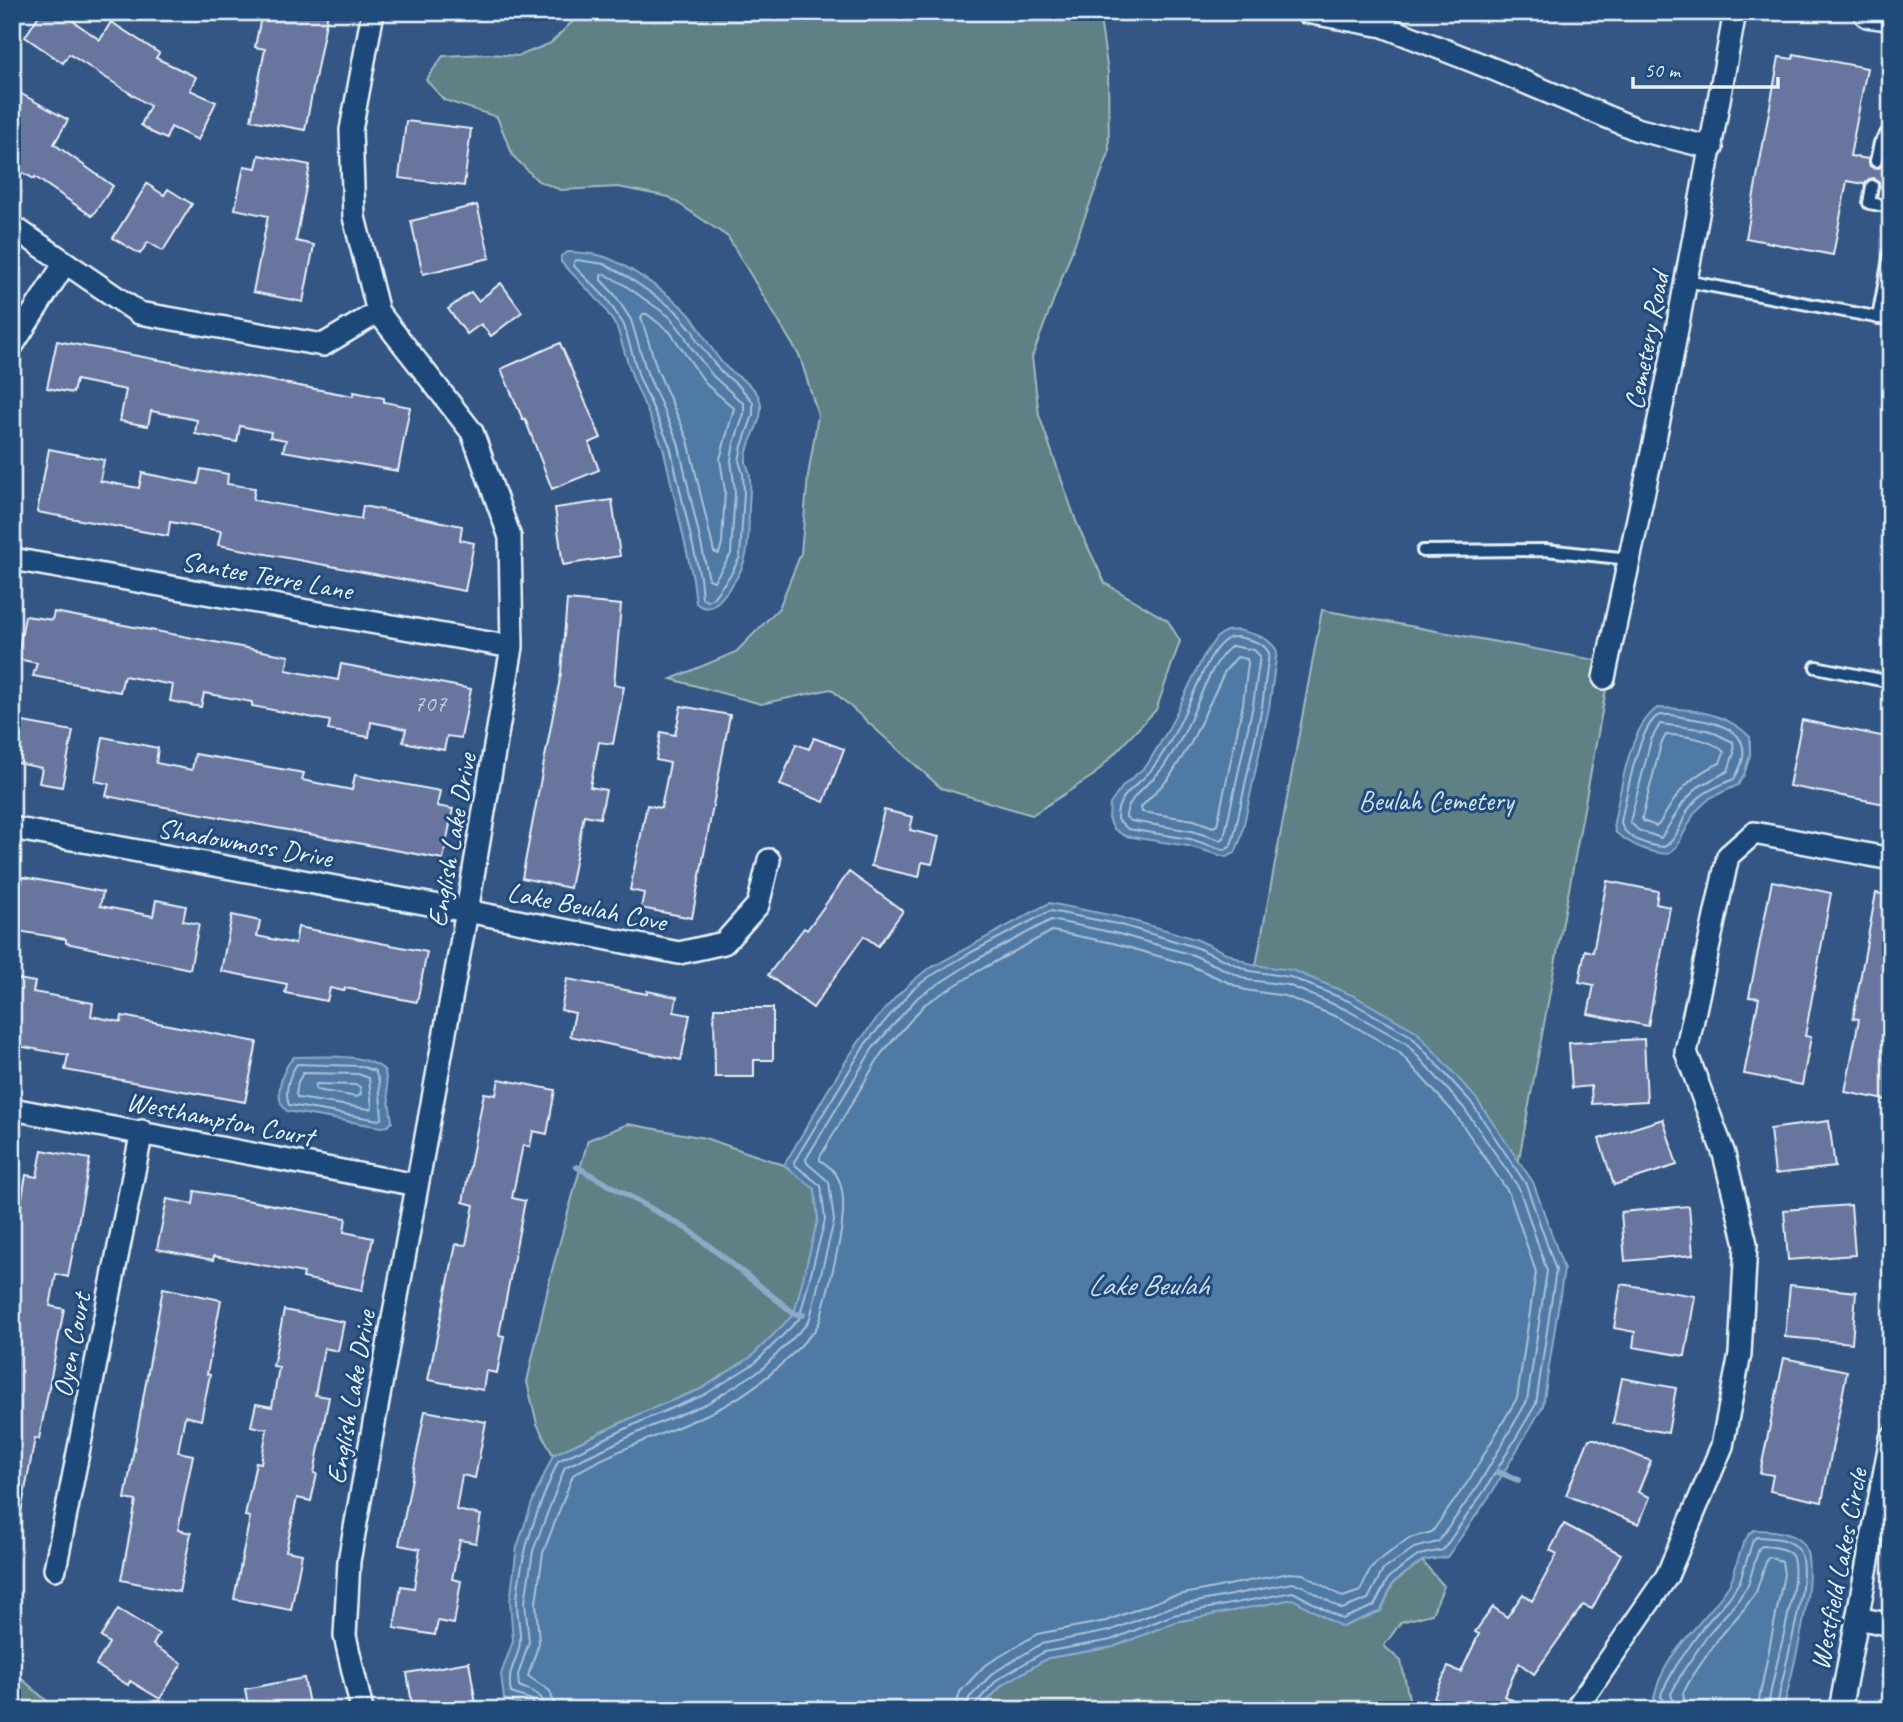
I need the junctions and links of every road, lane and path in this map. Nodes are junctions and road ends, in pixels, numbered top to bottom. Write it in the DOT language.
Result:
graph roads {
  1 [pos="373,12"];
  2 [pos="1306,12"];
  3 [pos="1735,12"];
  4 [pos="1869,12"];
  5 [pos="1891,15"];
  6 [pos="1891,127"];
  7 [pos="1712,148"];
  8 [pos="1877,161"];
  9 [pos="1872,186"];
  10 [pos="1891,207"];
  11 [pos="12,226"];
  12 [pos="1891,248"];
  13 [pos="65,263"];
  14 [pos="1889,267"];
  15 [pos="1686,281"];
  16 [pos="378,312"];
  17 [pos="1878,318"];
  18 [pos="1891,320"];
  19 [pos="12,346"];
  20 [pos="1423,551"];
  21 [pos="12,556"];
  22 [pos="1629,559"];
  23 [pos="512,647"];
  24 [pos="1816,667"];
  25 [pos="1604,678"];
  26 [pos="1891,682"];
  27 [pos="12,828"];
  28 [pos="1891,859"];
  29 [pos="769,860"];
  30 [pos="467,911"];
  31 [pos="12,1109"];
  32 [pos="142,1131"];
  33 [pos="417,1185"];
  34 [pos="1891,1438"];
  35 [pos="55,1569"];
  36 [pos="1858,1618"];
  37 [pos="1891,1625"];
  38 [pos="362,1710"];
  39 [pos="1575,1710"];
  40 [pos="1840,1710"];
  1 -- 16 [label="street, English Lake Drive"];
  2 -- 7 [label="street"];
  3 -- 7 [label="street, Cemetery Road"];
  4 -- 5 [label="street"];
  6 -- 8 [label="lane"];
  7 -- 15 [label="street, Cemetery Road"];
  9 -- 10 [label="lane"];
  11 -- 13 [label="street"];
  12 -- 14 [label="lane"];
  13 -- 16 [label="street"];
  13 -- 19 [label="street"];
  14 -- 17 [label="lane"];
  15 -- 17 [label="lane"];
  15 -- 22 [label="street, Cemetery Road"];
  16 -- 23 [label="street, English Lake Drive"];
  17 -- 18 [label="lane"];
  20 -- 22 [label="lane"];
  21 -- 23 [label="street, Santee Terre Lane"];
  22 -- 25 [label="street, Cemetery Road"];
  23 -- 30 [label="street, English Lake Drive"];
  24 -- 26 [label="lane"];
  27 -- 30 [label="street, Shadowmoss Drive"];
  28 -- 39 [label="street"];
  29 -- 30 [label="street, Lake Beulah Cove"];
  30 -- 33 [label="street, English Lake Drive"];
  31 -- 32 [label="street, Westhampton Court"];
  32 -- 33 [label="street, Westhampton Court"];
  32 -- 35 [label="street, Oyen Court"];
  33 -- 38 [label="street, English Lake Drive"];
  34 -- 36 [label="street, Westfield Lakes Circle"];
  36 -- 37 [label="street"];
  36 -- 40 [label="street, Westfield Lakes Circle"];
}
